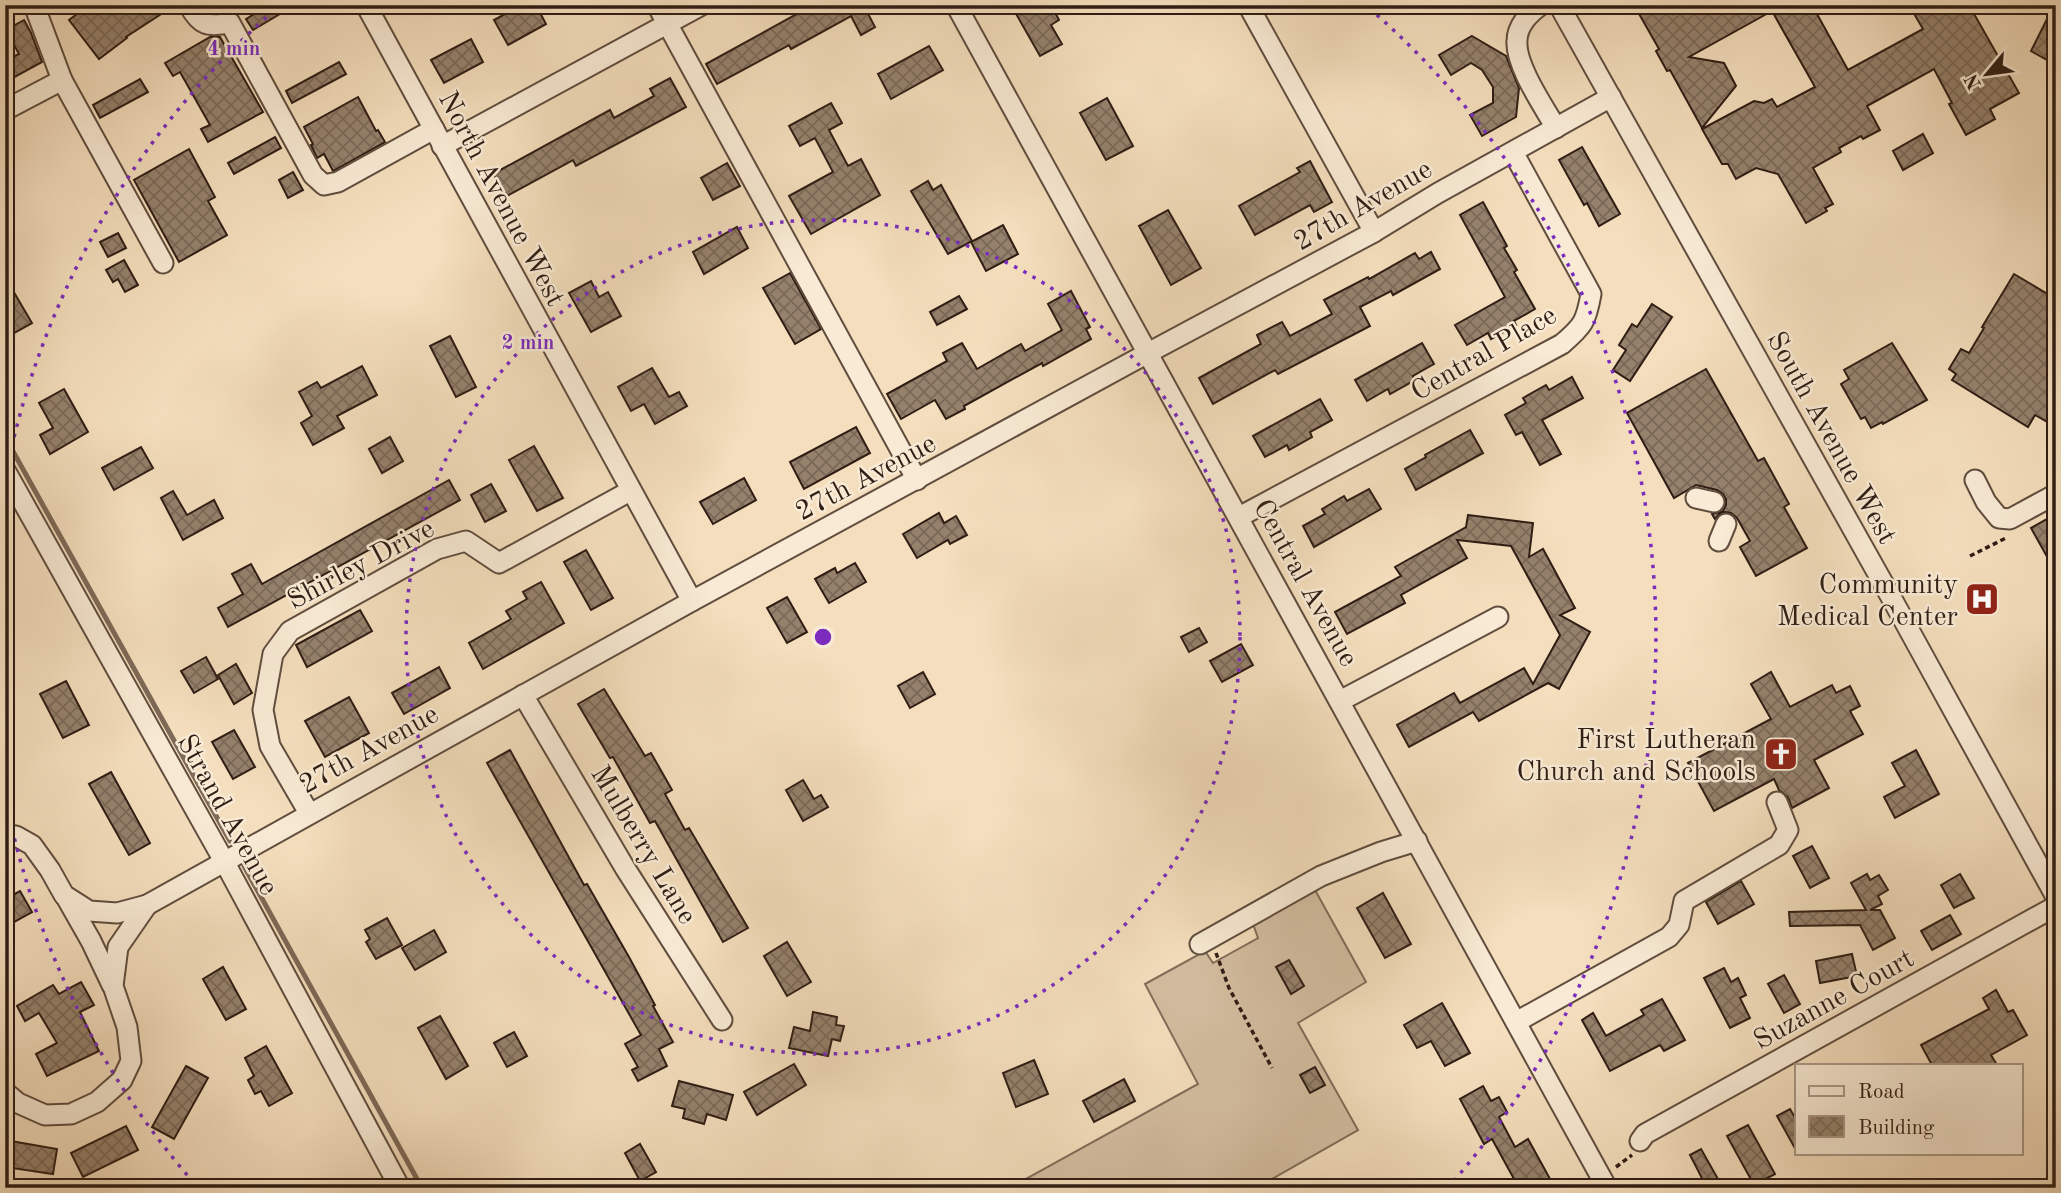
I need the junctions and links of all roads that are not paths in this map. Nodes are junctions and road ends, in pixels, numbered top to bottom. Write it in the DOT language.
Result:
graph roads {
  1 [pos="34,5"];
  2 [pos="189,5"];
  3 [pos="657,5"];
  4 [pos="702,5"];
  5 [pos="956,5"];
  6 [pos="1248,5"];
  7 [pos="1541,5"];
  8 [pos="1559,5"];
  9 [pos="370,7"];
  10 [pos="667,24"];
  11 [pos="62,80"];
  12 [pos="1611,97"];
  13 [pos="5,110"];
  14 [pos="1556,128"];
  15 [pos="438,137"];
  16 [pos="1513,152"];
  17 [pos="1374,232"];
  18 [pos="163,263"];
  19 [pos="1148,353"];
  20 [pos="5,470"];
  21 [pos="917,480"];
  22 [pos="1975,480"];
  23 [pos="631,491"];
  24 [pos="2056,494"];
  25 [pos="1239,517"];
  26 [pos="692,601"];
  27 [pos="1498,617"];
  28 [pos="523,695"];
  29 [pos="1340,701"];
  30 [pos="1777,802"];
  31 [pos="309,813"];
  32 [pos="5,834"];
  33 [pos="1417,841"];
  34 [pos="224,861"];
  35 [pos="64,895"];
  36 [pos="2056,897"];
  37 [pos="147,905"];
  38 [pos="2056,906"];
  39 [pos="1205,941"];
  40 [pos="113,986"];
  41 [pos="722,1020"];
  42 [pos="1516,1022"];
  43 [pos="5,1092"];
  44 [pos="1640,1141"];
  45 [pos="1603,1181"];
  46 [pos="400,1188"];
  1 -- 11 [label="street"];
  2 -- 15 [label="street"];
  3 -- 10 [label="street"];
  4 -- 10 [label="street"];
  5 -- 19 [label="street, Central Avenue"];
  6 -- 17 [label="street"];
  7 -- 14 [label="street"];
  8 -- 12 [label="street, South Avenue West"];
  9 -- 15 [label="street, North Avenue West"];
  10 -- 15 [label="street"];
  10 -- 21 [label="street"];
  11 -- 13 [label="street"];
  11 -- 18 [label="street"];
  12 -- 14 [label="street, 27th Avenue"];
  12 -- 36 [label="street, South Avenue West"];
  14 -- 16 [label="street, 27th Avenue"];
  15 -- 23 [label="street, North Avenue West"];
  16 -- 17 [label="street, 27th Avenue"];
  16 -- 25 [label="street, Central Place"];
  17 -- 19 [label="street, 27th Avenue"];
  19 -- 21 [label="street, 27th Avenue"];
  19 -- 25 [label="street, Central Avenue"];
  20 -- 34 [label="street, Strand Avenue"];
  21 -- 26 [label="street, 27th Avenue"];
  22 -- 24 [label="street"];
  23 -- 26 [label="street, North Avenue West"];
  23 -- 31 [label="street, Shirley Drive"];
  25 -- 29 [label="street, Central Avenue"];
  26 -- 28 [label="street, 27th Avenue"];
  27 -- 29 [label="street"];
  28 -- 31 [label="street, 27th Avenue"];
  28 -- 41 [label="street, Mulberry Lane"];
  29 -- 33 [label="street, Central Avenue"];
  30 -- 42 [label="street"];
  31 -- 34 [label="street, 27th Avenue"];
  32 -- 35 [label="street, 27th Avenue"];
  33 -- 39 [label="street"];
  33 -- 42 [label="street, Central Avenue"];
  34 -- 37 [label="street, 27th Avenue"];
  34 -- 46 [label="street, Strand Avenue"];
  35 -- 37 [label="street, 27th Avenue"];
  35 -- 40 [label="street, 27th Avenue"];
  37 -- 40 [label="street, 27th Avenue"];
  38 -- 44 [label="street, Suzanne Court"];
  40 -- 43 [label="street, 27th Avenue"];
  42 -- 45 [label="street, Central Avenue"];
}
